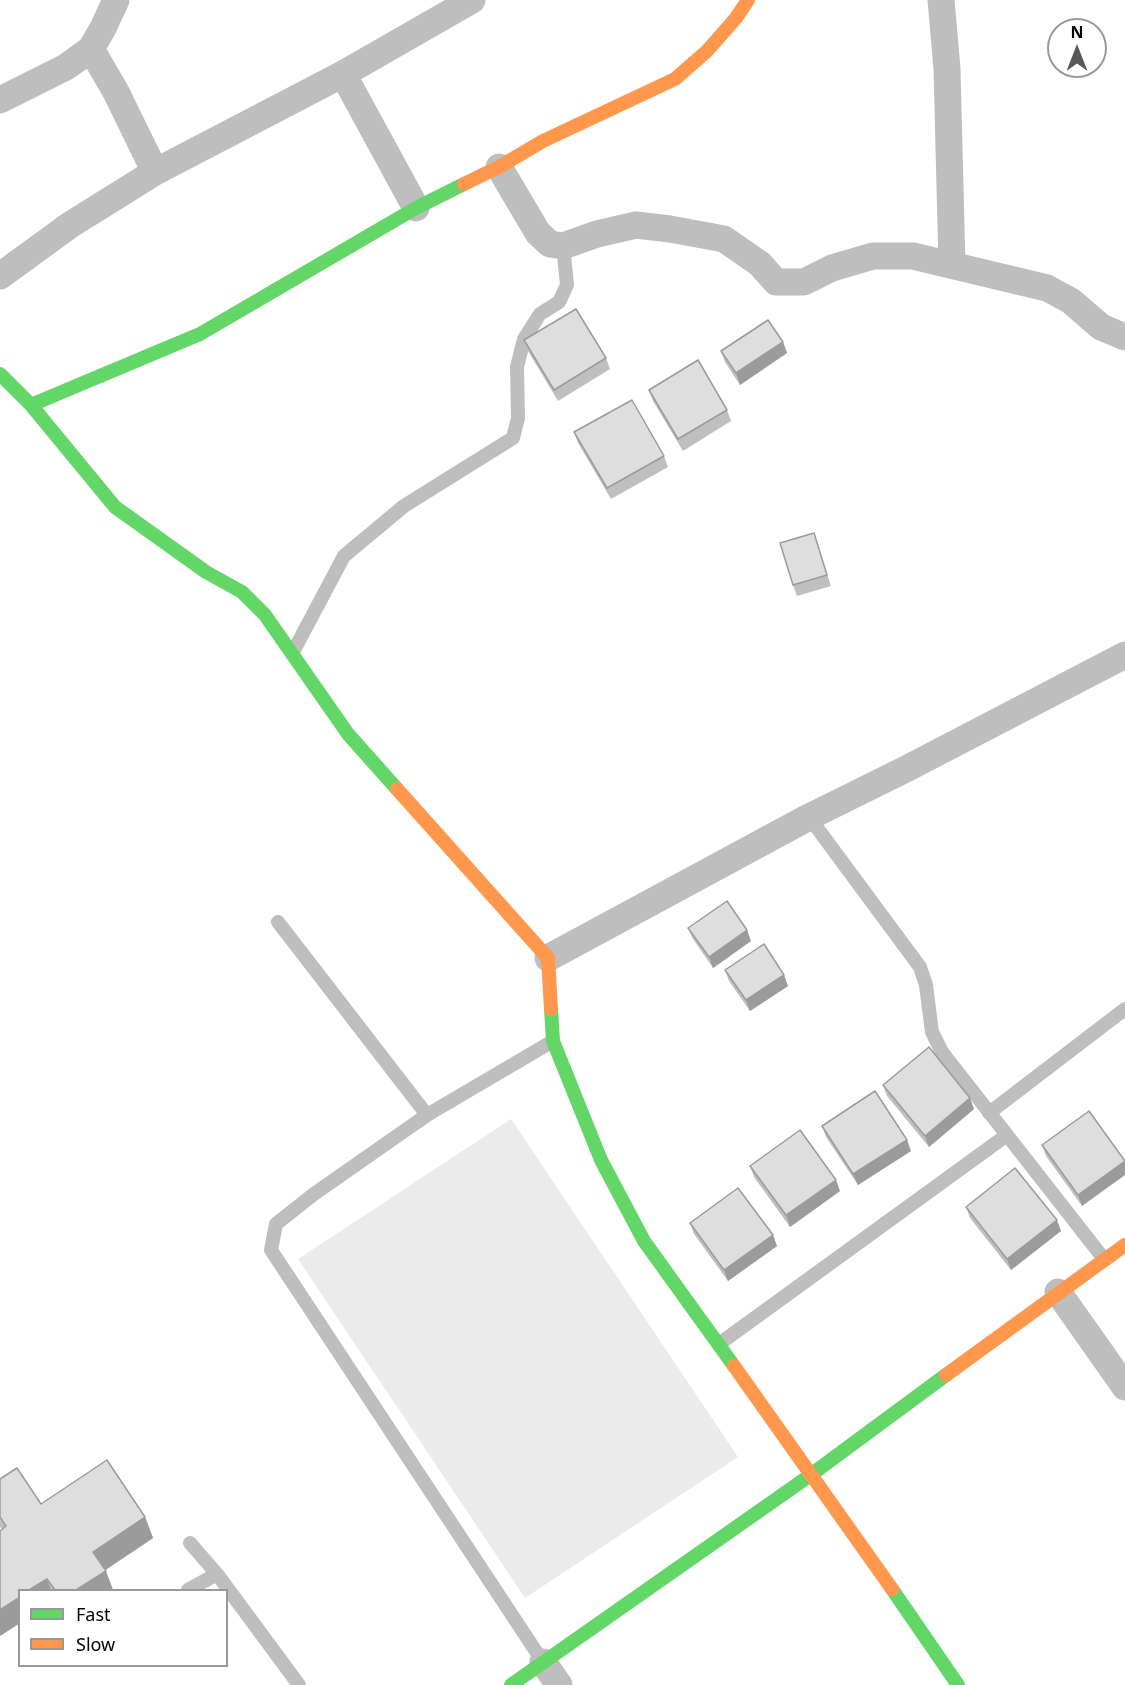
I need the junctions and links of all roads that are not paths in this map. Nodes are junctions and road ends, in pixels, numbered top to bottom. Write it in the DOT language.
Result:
graph roads {
  1 [pos="116,0"];
  2 [pos="472,0"];
  3 [pos="748,0"];
  4 [pos="941,0"];
  5 [pos="90,49"];
  6 [pos="343,74"];
  7 [pos="0,100"];
  8 [pos="499,167"];
  9 [pos="155,172"];
  10 [pos="416,208"];
  11 [pos="563,246"];
  12 [pos="952,265"];
  13 [pos="0,276"];
  14 [pos="1125,338"];
  15 [pos="0,374"];
  16 [pos="31,405"];
  17 [pos="292,654"];
  18 [pos="1125,655"];
  19 [pos="808,817"];
  20 [pos="278,922"];
  21 [pos="548,958"];
  22 [pos="1125,1009"];
  23 [pos="553,1041"];
  24 [pos="989,1113"];
  25 [pos="427,1115"];
  26 [pos="1007,1135"];
  27 [pos="1125,1245"];
  28 [pos="1104,1259"];
  29 [pos="1058,1292"];
  30 [pos="719,1344"];
  31 [pos="1125,1387"];
  32 [pos="812,1474"];
  33 [pos="190,1543"];
  34 [pos="217,1574"];
  35 [pos="190,1589"];
  36 [pos="543,1662"];
  37 [pos="299,1685"];
  38 [pos="511,1685"];
  39 [pos="559,1685"];
  40 [pos="958,1685"];
  1 -- 5 [label="street"];
  2 -- 6 [label="street"];
  3 -- 8 [label="street"];
  4 -- 12 [label="street"];
  5 -- 7 [label="street"];
  5 -- 9 [label="street"];
  6 -- 9 [label="street"];
  6 -- 10 [label="street"];
  8 -- 10 [label="street"];
  8 -- 11 [label="street"];
  9 -- 13 [label="street"];
  10 -- 16 [label="street"];
  11 -- 12 [label="street"];
  11 -- 17 [label="lane"];
  12 -- 14 [label="street"];
  15 -- 16 [label="street"];
  16 -- 17 [label="street"];
  17 -- 21 [label="street"];
  18 -- 19 [label="street"];
  19 -- 21 [label="street"];
  19 -- 24 [label="lane"];
  20 -- 25 [label="lane"];
  21 -- 23 [label="street"];
  22 -- 24 [label="lane"];
  23 -- 25 [label="lane"];
  23 -- 30 [label="street"];
  24 -- 26 [label="lane"];
  25 -- 36 [label="lane"];
  26 -- 28 [label="lane"];
  26 -- 30 [label="lane"];
  27 -- 28 [label="street"];
  28 -- 29 [label="street"];
  29 -- 31 [label="street"];
  29 -- 32 [label="street"];
  30 -- 32 [label="street"];
  32 -- 36 [label="street"];
  32 -- 40 [label="street"];
  33 -- 34 [label="lane"];
  34 -- 35 [label="lane"];
  34 -- 37 [label="lane"];
  36 -- 38 [label="street"];
  36 -- 39 [label="street"];
}
